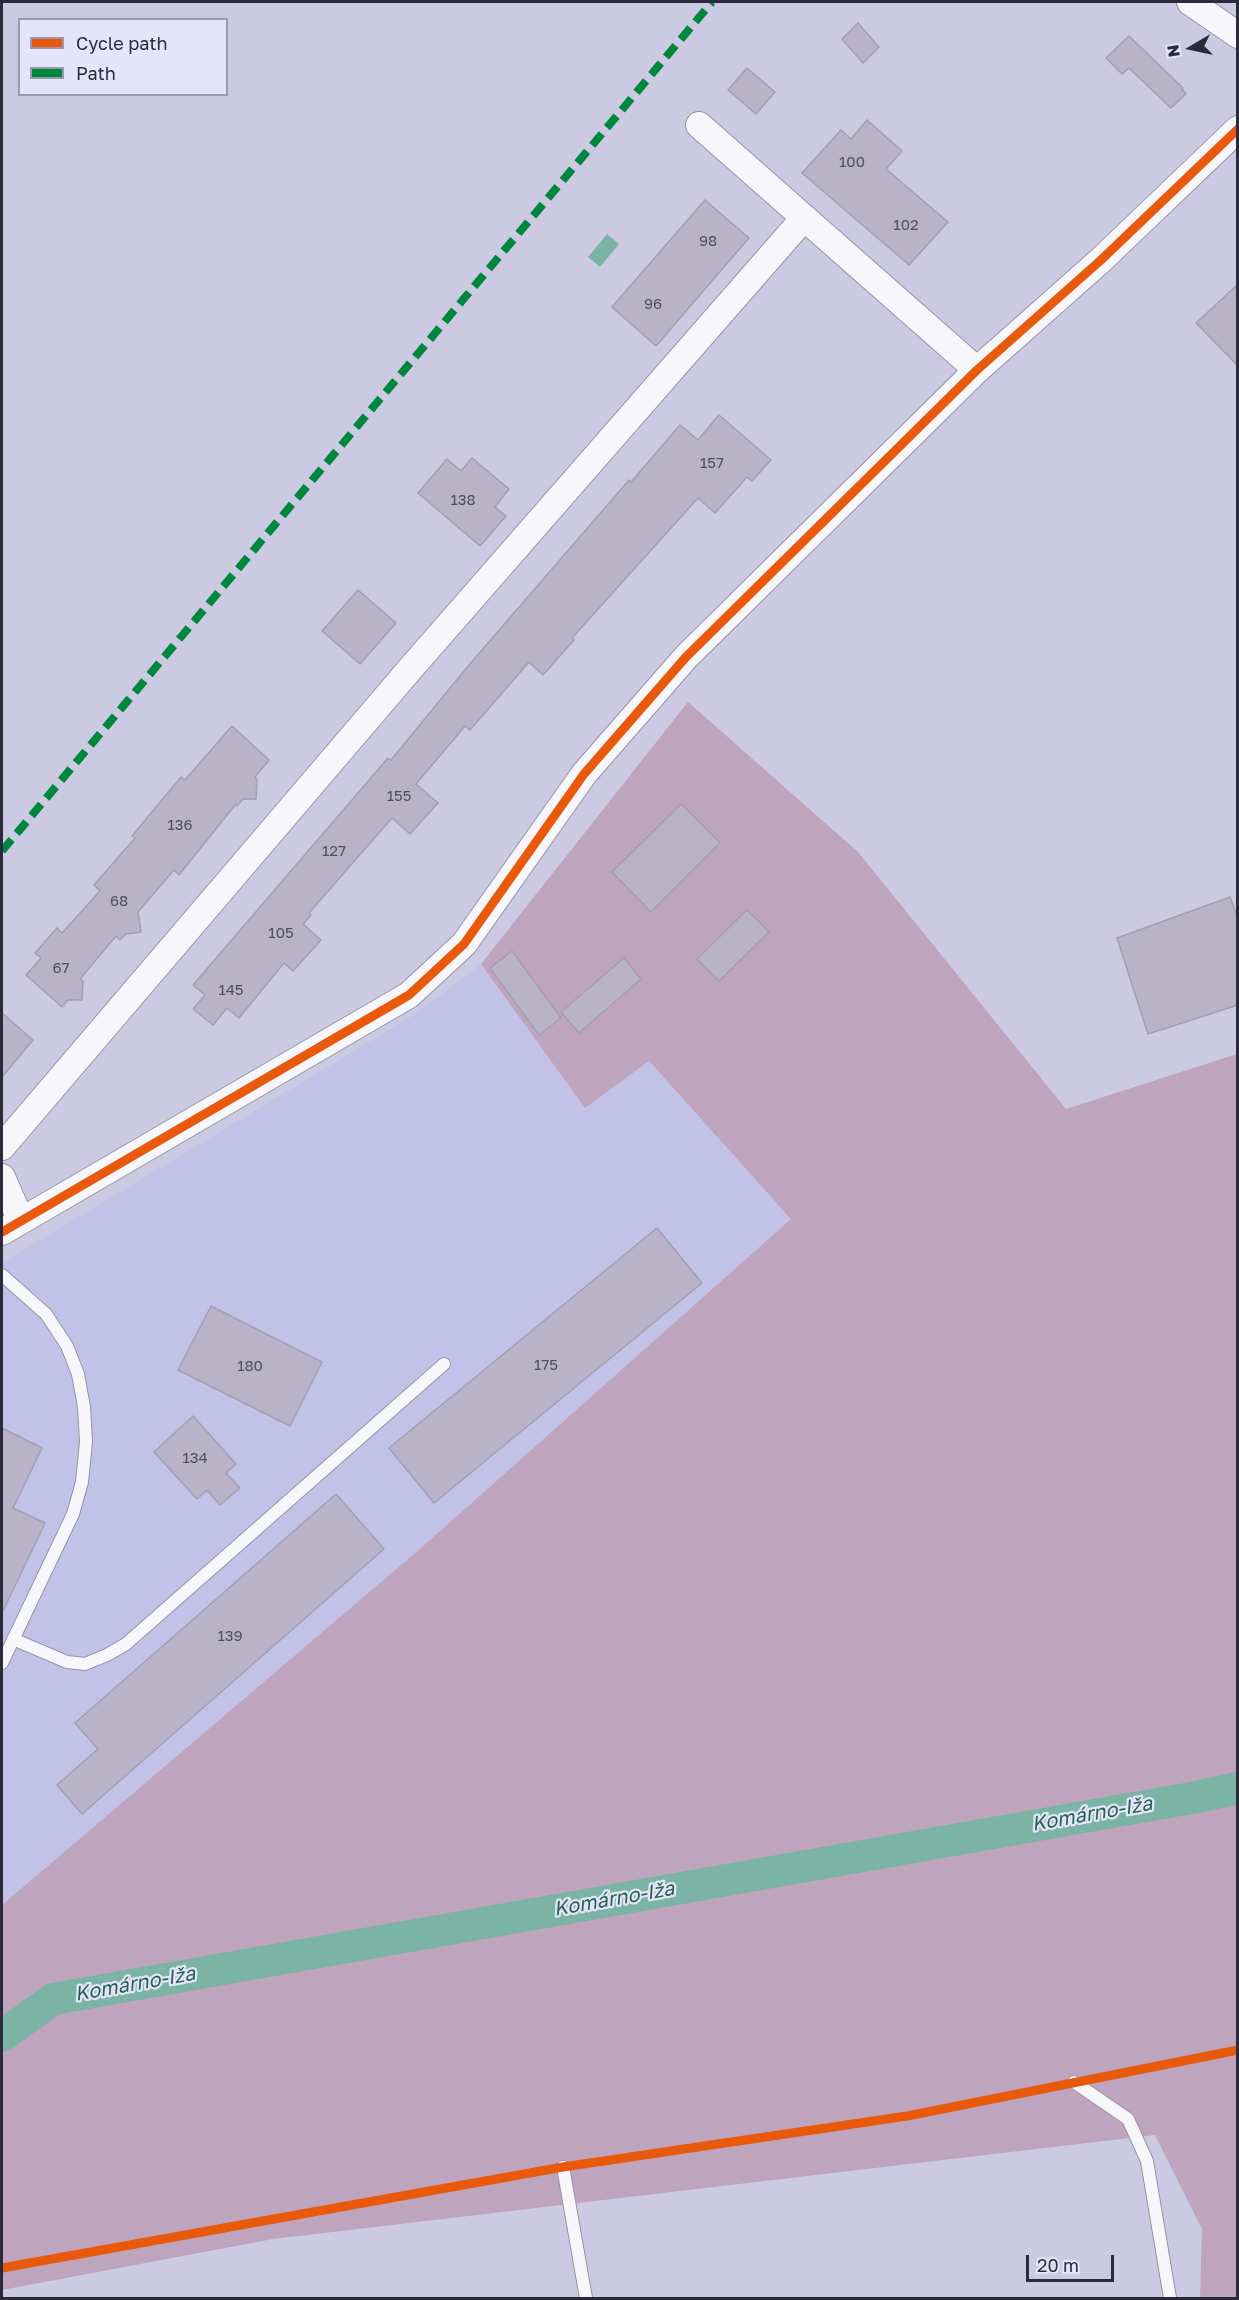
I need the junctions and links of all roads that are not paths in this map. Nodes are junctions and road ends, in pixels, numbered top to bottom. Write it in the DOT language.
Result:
graph roads {
  1 [pos="1191,2"];
  2 [pos="1238,35"];
  3 [pos="699,125"];
  4 [pos="1238,129"];
  5 [pos="804,218"];
  6 [pos="977,370"];
  7 [pos="2,1147"];
  8 [pos="2,1177"];
  9 [pos="11,1226"];
  10 [pos="2,1275"];
  11 [pos="444,1364"];
  12 [pos="13,1639"];
  13 [pos="2,1663"];
  14 [pos="1074,2082"];
  15 [pos="563,2167"];
  16 [pos="586,2298"];
  17 [pos="1170,2298"];
  1 -- 2 [label="street"];
  3 -- 5 [label="street"];
  4 -- 6 [label="street"];
  5 -- 6 [label="street"];
  5 -- 7 [label="street"];
  6 -- 9 [label="street"];
  8 -- 9 [label="street"];
  10 -- 12 [label="lane"];
  11 -- 12 [label="lane"];
  12 -- 13 [label="lane"];
  14 -- 17 [label="lane"];
  15 -- 16 [label="lane"];
}
